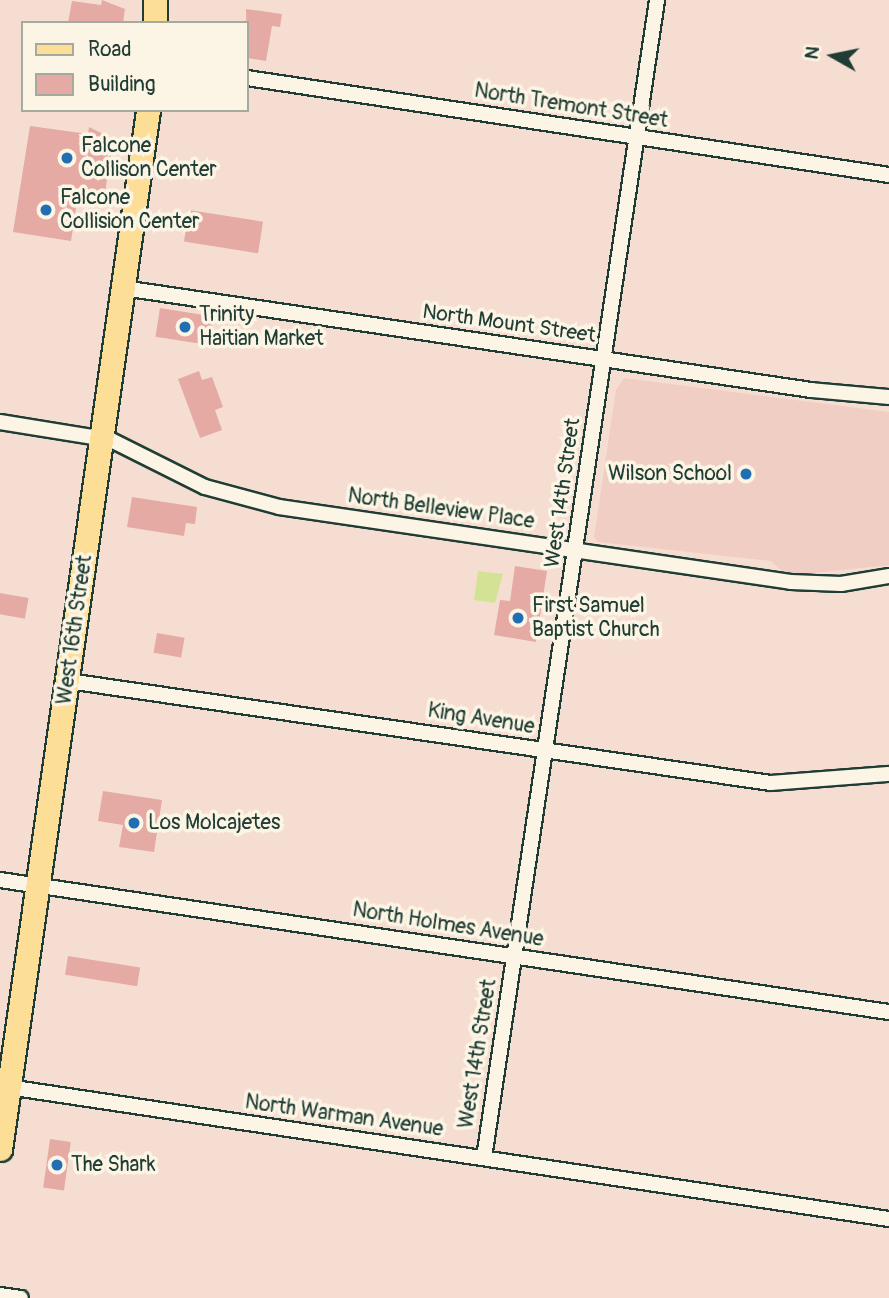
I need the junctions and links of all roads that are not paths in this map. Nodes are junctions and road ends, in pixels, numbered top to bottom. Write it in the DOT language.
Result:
graph roads {
  1 [pos="657,0"];
  2 [pos="248,78"];
  3 [pos="148,112"];
  4 [pos="637,137"];
  5 [pos="889,175"];
  6 [pos="123,288"];
  7 [pos="604,359"];
  8 [pos="889,397"];
  9 [pos="0,422"];
  10 [pos="102,438"];
  11 [pos="576,550"];
  12 [pos="889,576"];
  13 [pos="68,681"];
  14 [pos="545,750"];
  15 [pos="889,774"];
  16 [pos="0,880"];
  17 [pos="38,886"];
  18 [pos="514,957"];
  19 [pos="889,1012"];
  20 [pos="4,1086"];
  21 [pos="0,1149"];
  22 [pos="484,1158"];
  23 [pos="889,1219"];
  24 [pos="0,1295"];
  25 [pos="21,1298"];
  1 -- 4 [label="street, West 14th Street"];
  2 -- 4 [label="street, North Tremont Street"];
  3 -- 6 [label="main road, West 16th Street"];
  4 -- 5 [label="street, North Tremont Street"];
  4 -- 7 [label="street, West 14th Street"];
  6 -- 7 [label="street, North Mount Street"];
  6 -- 10 [label="main road, West 16th Street"];
  7 -- 8 [label="street, North Mount Street"];
  7 -- 11 [label="street, West 14th Street"];
  9 -- 10 [label="street, North Belleview Place"];
  10 -- 11 [label="street, North Belleview Place"];
  10 -- 13 [label="main road, West 16th Street"];
  11 -- 12 [label="street, North Belleview Place"];
  11 -- 14 [label="street, West 14th Street"];
  13 -- 14 [label="street, King Avenue"];
  13 -- 17 [label="main road, West 16th Street"];
  14 -- 15 [label="street, King Avenue"];
  14 -- 18 [label="street, West 14th Street"];
  16 -- 17 [label="street, North Holmes Avenue"];
  17 -- 18 [label="street, North Holmes Avenue"];
  17 -- 20 [label="main road, West 16th Street"];
  18 -- 19 [label="street, North Holmes Avenue"];
  18 -- 22 [label="street, West 14th Street"];
  20 -- 21 [label="main road, West 16th Street"];
  20 -- 22 [label="street, North Warman Avenue"];
  22 -- 23 [label="street, North Warman Avenue"];
  24 -- 25 [label="street"];
}
